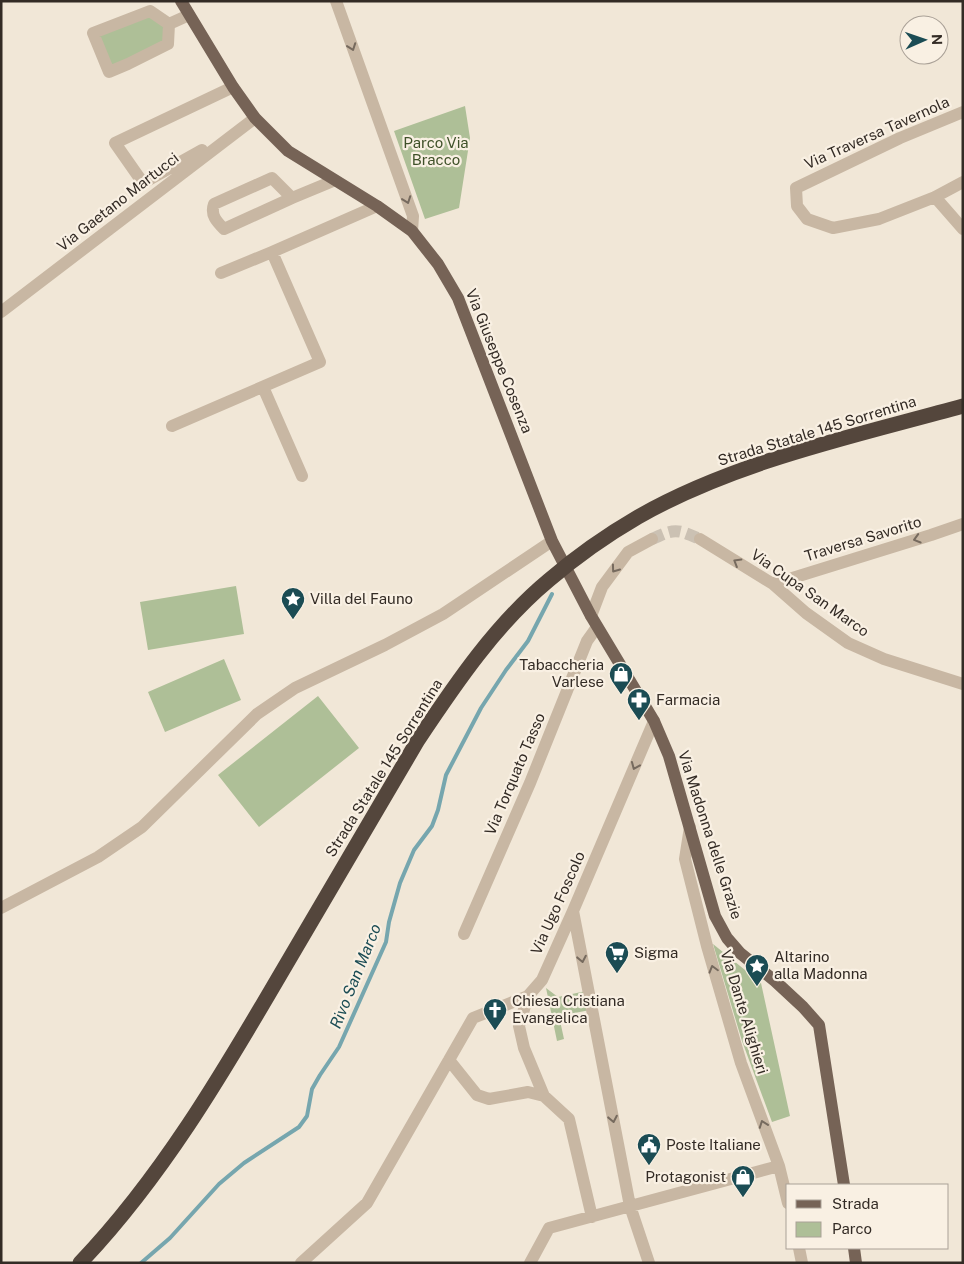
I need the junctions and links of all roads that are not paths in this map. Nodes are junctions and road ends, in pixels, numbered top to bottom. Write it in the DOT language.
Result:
graph roads {
  1 [pos="181,1"];
  2 [pos="336,1"];
  3 [pos="189,15"];
  4 [pos="169,24"];
  5 [pos="233,86"];
  6 [pos="963,112"];
  7 [pos="255,118"];
  8 [pos="207,147"];
  9 [pos="333,181"];
  10 [pos="963,182"];
  11 [pos="292,198"];
  12 [pos="935,198"];
  13 [pos="376,206"];
  14 [pos="963,229"];
  15 [pos="412,231"];
  16 [pos="272,252"];
  17 [pos="221,273"];
  18 [pos="1,312"];
  19 [pos="263,387"];
  20 [pos="963,406"];
  21 [pos="172,426"];
  22 [pos="302,476"];
  23 [pos="963,524"];
  24 [pos="652,539"];
  25 [pos="700,540"];
  26 [pos="552,541"];
  27 [pos="773,584"];
  28 [pos="590,616"];
  29 [pos="597,627"];
  30 [pos="963,684"];
  31 [pos="654,721"];
  32 [pos="690,826"];
  33 [pos="1,908"];
  34 [pos="573,911"];
  35 [pos="464,934"];
  36 [pos="528,996"];
  37 [pos="449,1060"];
  38 [pos="544,1096"];
  39 [pos="778,1166"];
  40 [pos="844,1184"];
  41 [pos="786,1196"];
  42 [pos="630,1206"];
  43 [pos="592,1217"];
  44 [pos="799,1249"];
  45 [pos="854,1249"];
  46 [pos="80,1263"];
  47 [pos="301,1263"];
  48 [pos="530,1263"];
  49 [pos="649,1263"];
  50 [pos="802,1263"];
  51 [pos="856,1263"];
  1 -- 3 [label="main road, Via Giuseppe Cosenza"];
  2 -- 15 [label="street, one-way"];
  3 -- 4 [label="street"];
  3 -- 5 [label="main road, Via Giuseppe Cosenza"];
  4 -- 4 [label="street"];
  5 -- 7 [label="main road, Via Giuseppe Cosenza"];
  5 -- 8 [label="street"];
  6 -- 12 [label="street, Via Traversa Tavernola"];
  7 -- 9 [label="main road, Via Giuseppe Cosenza"];
  7 -- 18 [label="street, Via Gaetano Martucci"];
  9 -- 11 [label="street"];
  9 -- 13 [label="main road, Via Giuseppe Cosenza"];
  10 -- 12 [label="street, Via Traversa Tavernola"];
  11 -- 11 [label="street"];
  12 -- 14 [label="street"];
  13 -- 15 [label="main road, Via Giuseppe Cosenza"];
  13 -- 16 [label="street"];
  15 -- 26 [label="main road, Via Giuseppe Cosenza"];
  16 -- 17 [label="street"];
  16 -- 19 [label="street"];
  19 -- 21 [label="street"];
  19 -- 22 [label="street"];
  20 -- 46 [label="highway, Strada Statale 145 Sorrentina, bridge"];
  23 -- 27 [label="street, Traversa Savorito, one-way"];
  24 -- 28 [label="street, one-way"];
  27 -- 25 [label="street, Via Cupa San Marco, one-way"];
  26 -- 28 [label="main road, Via Madonna delle Grazie"];
  26 -- 33 [label="street"];
  27 -- 30 [label="street, Via Cupa San Marco"];
  28 -- 29 [label="main road, Via Madonna delle Grazie"];
  29 -- 31 [label="main road, Via Madonna delle Grazie"];
  29 -- 35 [label="street, Via Torquato Tasso"];
  31 -- 32 [label="main road, Via Madonna delle Grazie"];
  31 -- 34 [label="street, Via Ugo Foscolo, one-way"];
  39 -- 32 [label="street, Via Dante Alighieri, one-way"];
  32 -- 40 [label="main road, Via Madonna delle Grazie"];
  34 -- 36 [label="street, Via Ugo Foscolo"];
  34 -- 42 [label="street, one-way"];
  36 -- 37 [label="street, Via Ugo Foscolo"];
  36 -- 38 [label="street"];
  37 -- 38 [label="street"];
  37 -- 47 [label="street, Via Ugo Foscolo"];
  38 -- 43 [label="street"];
  39 -- 41 [label="street, Via Dante Alighieri"];
  39 -- 42 [label="street"];
  42 -- 43 [label="street"];
  42 -- 49 [label="street"];
  43 -- 48 [label="street"];
  44 -- 50 [label="street"];
  45 -- 51 [label="main road"];
}
